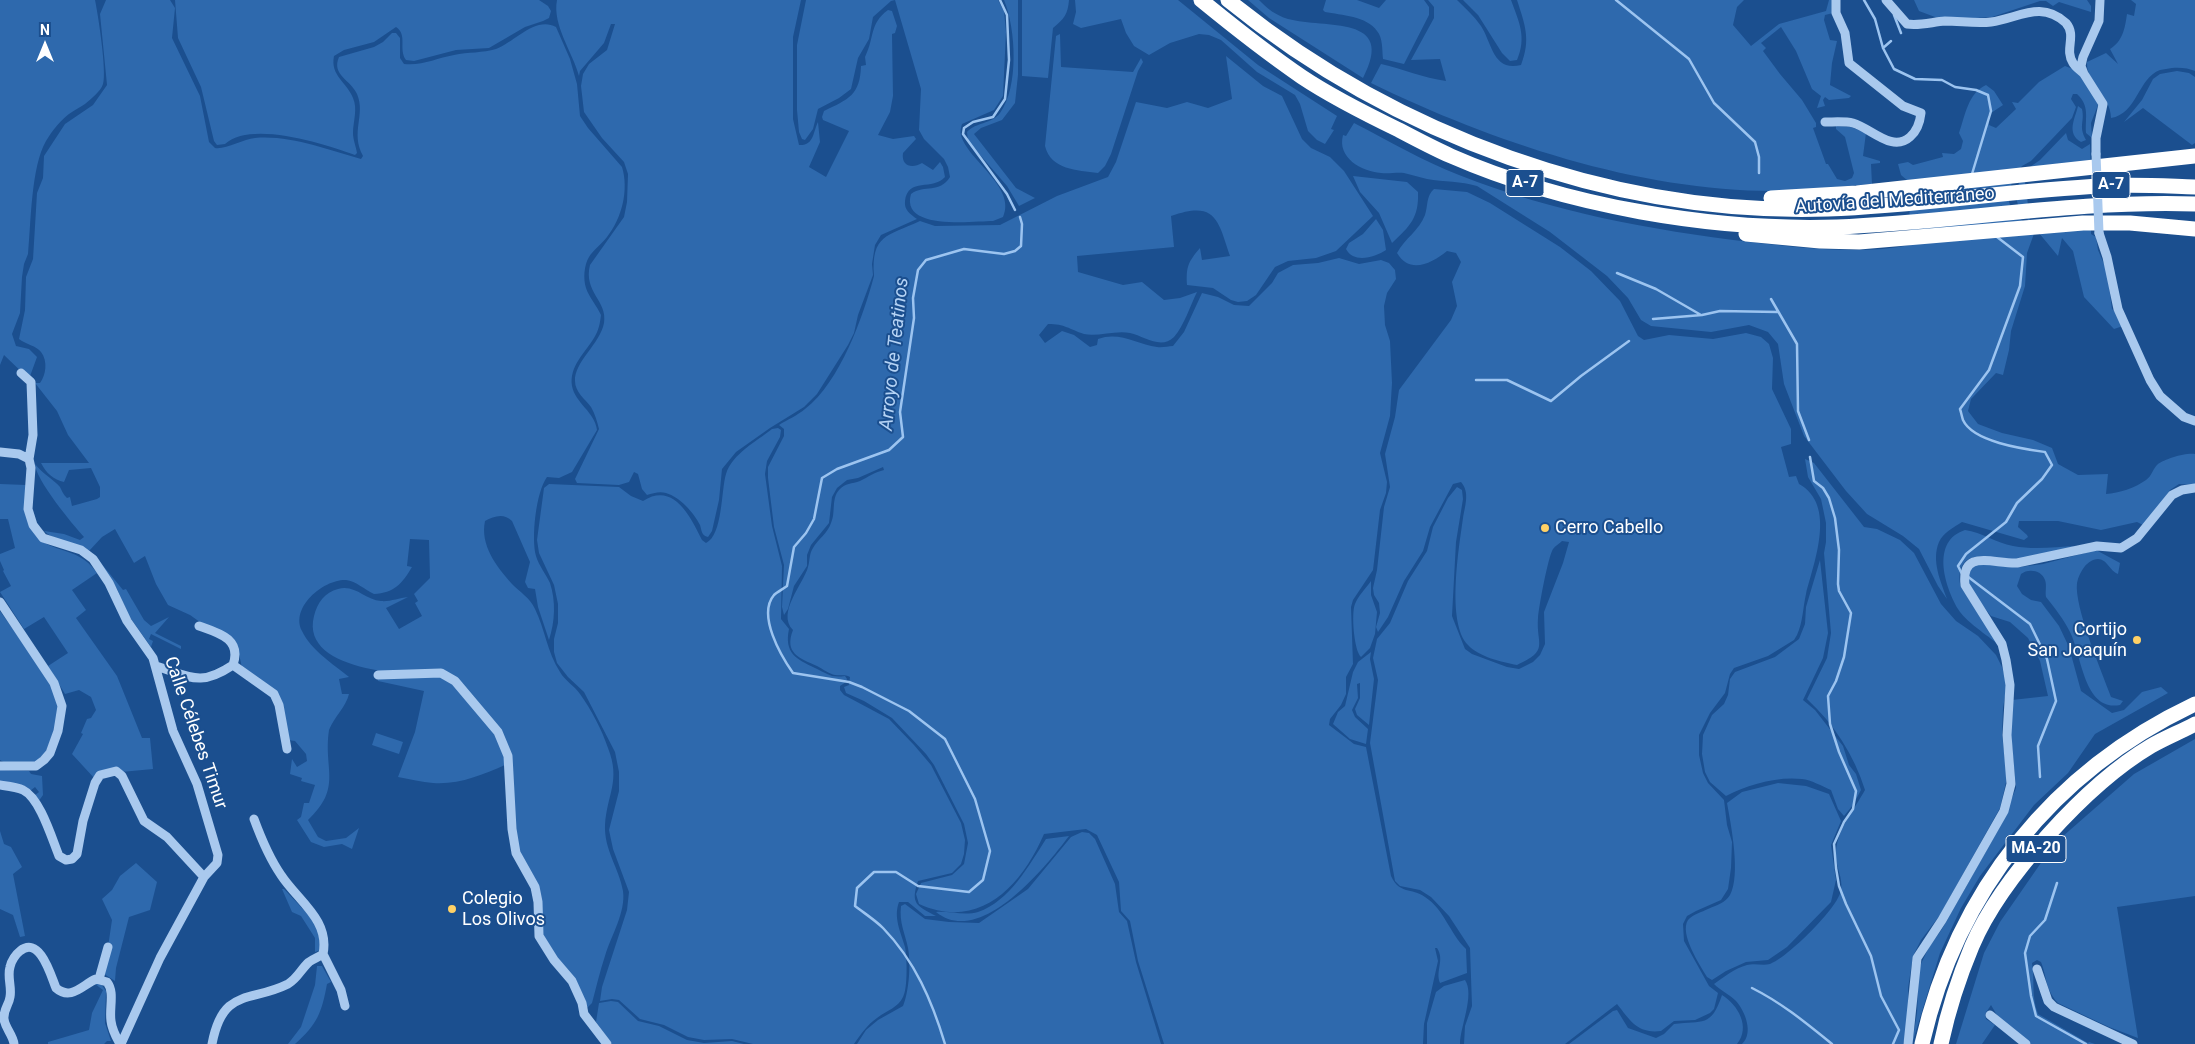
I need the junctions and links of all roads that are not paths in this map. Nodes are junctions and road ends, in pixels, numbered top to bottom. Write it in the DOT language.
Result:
graph roads {
  1 [pos="1201,0"];
  2 [pos="1228,0"];
  3 [pos="1836,0"];
  4 [pos="1886,0"];
  5 [pos="2100,0"];
  6 [pos="2084,74"];
  7 [pos="1825,122"];
  8 [pos="2195,156"];
  9 [pos="2195,187"];
  10 [pos="1682,200"];
  11 [pos="2195,204"];
  12 [pos="1650,212"];
  13 [pos="2195,229"];
  14 [pos="21,373"];
  15 [pos="2195,421"];
  16 [pos="0,452"];
  17 [pos="29,459"];
  18 [pos="2195,488"];
  19 [pos="0,602"];
  20 [pos="199,626"];
  21 [pos="233,665"];
  22 [pos="156,666"];
  23 [pos="378,674"];
  24 [pos="2195,704"];
  25 [pos="2195,724"];
  26 [pos="287,749"];
  27 [pos="0,766"];
  28 [pos="0,785"];
  29 [pos="254,819"];
  30 [pos="204,877"];
  31 [pos="108,947"];
  32 [pos="323,954"];
  33 [pos="2037,969"];
  34 [pos="99,979"];
  35 [pos="345,1006"];
  36 [pos="1990,1015"];
  37 [pos="1943,1037"];
  38 [pos="14,1044"];
  39 [pos="120,1044"];
  40 [pos="212,1044"];
  41 [pos="607,1044"];
  42 [pos="1908,1044"];
  43 [pos="1922,1044"];
  44 [pos="2026,1044"];
  45 [pos="2133,1044"];
  1 -- 12 [label="highway, Autovía del Mediterráneo / A-7"];
  2 -- 10 [label="highway, Autovía del Mediterráneo / A-7"];
  3 -- 7 [label="street"];
  4 -- 6 [label="street"];
  5 -- 6 [label="street"];
  6 -- 15 [label="street, bridge"];
  8 -- 10 [label="highway"];
  9 -- 10 [label="highway, Autovía del Mediterráneo / A-7"];
  11 -- 12 [label="highway, Autovía del Mediterráneo / A-7"];
  12 -- 13 [label="highway"];
  14 -- 17 [label="street, Calle Célebes Timur"];
  16 -- 17 [label="street"];
  17 -- 22 [label="street, Calle Célebes Timur"];
  18 -- 42 [label="street"];
  19 -- 27 [label="street"];
  20 -- 21 [label="street"];
  21 -- 22 [label="street"];
  21 -- 26 [label="street"];
  22 -- 30 [label="street, Calle Célebes Timur"];
  23 -- 41 [label="street"];
  24 -- 43 [label="highway, MA-20"];
  25 -- 37 [label="highway, MA-20"];
  28 -- 30 [label="street"];
  29 -- 32 [label="street"];
  30 -- 39 [label="street, Calle Célebes Timur"];
  31 -- 34 [label="street"];
  32 -- 35 [label="street"];
  32 -- 40 [label="street"];
  33 -- 45 [label="street"];
  34 -- 38 [label="street"];
  34 -- 39 [label="street"];
  36 -- 44 [label="street"];
}
